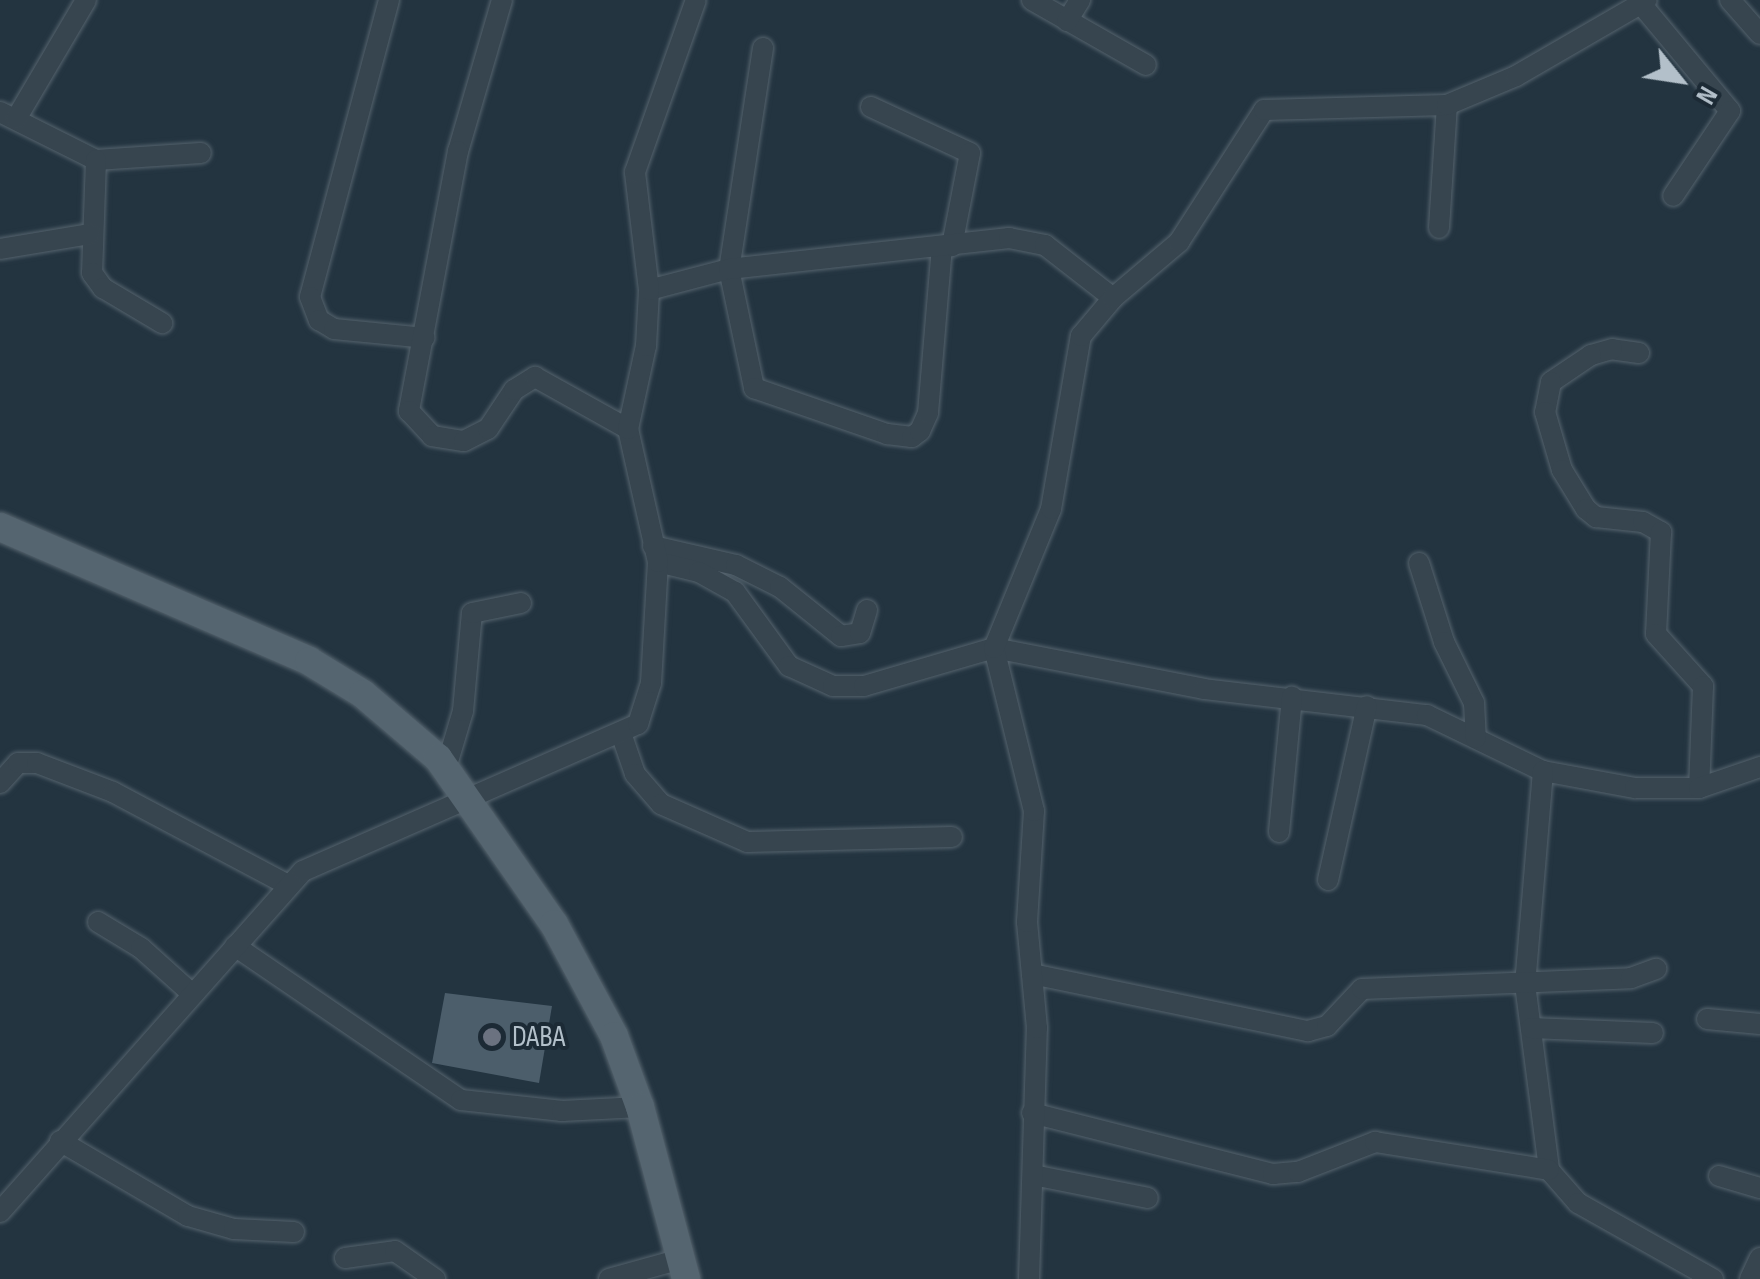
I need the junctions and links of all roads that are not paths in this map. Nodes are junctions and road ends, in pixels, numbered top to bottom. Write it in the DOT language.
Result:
graph roads {
  1 [pos="86,0"];
  2 [pos="389,0"];
  3 [pos="502,0"];
  4 [pos="696,0"];
  5 [pos="1032,0"];
  6 [pos="1080,0"];
  7 [pos="1730,0"];
  8 [pos="1644,2"];
  9 [pos="1067,21"];
  10 [pos="1760,34"];
  11 [pos="763,48"];
  12 [pos="1146,65"];
  13 [pos="1447,105"];
  14 [pos="871,106"];
  15 [pos="8,116"];
  16 [pos="200,153"];
  17 [pos="96,160"];
  18 [pos="1673,196"];
  19 [pos="1439,228"];
  20 [pos="90,234"];
  21 [pos="948,246"];
  22 [pos="0,249"];
  23 [pos="730,270"];
  24 [pos="649,290"];
  25 [pos="1113,298"];
  26 [pos="162,324"];
  27 [pos="425,338"];
  28 [pos="1638,354"];
  29 [pos="628,430"];
  30 [pos="0,527"];
  31 [pos="656,554"];
  32 [pos="1419,563"];
  33 [pos="520,603"];
  34 [pos="867,610"];
  35 [pos="994,648"];
  36 [pos="1292,697"];
  37 [pos="1366,706"];
  38 [pos="622,736"];
  39 [pos="1476,738"];
  40 [pos="1760,767"];
  41 [pos="446,768"];
  42 [pos="1543,771"];
  43 [pos="0,783"];
  44 [pos="1699,788"];
  45 [pos="468,796"];
  46 [pos="1279,832"];
  47 [pos="952,837"];
  48 [pos="1328,880"];
  49 [pos="288,884"];
  50 [pos="98,922"];
  51 [pos="235,946"];
  52 [pos="1656,969"];
  53 [pos="1032,974"];
  54 [pos="1525,984"];
  55 [pos="190,992"];
  56 [pos="1708,1018"];
  57 [pos="1760,1024"];
  58 [pos="1531,1028"];
  59 [pos="1653,1033"];
  60 [pos="640,1107"];
  61 [pos="1032,1113"];
  62 [pos="60,1141"];
  63 [pos="1548,1170"];
  64 [pos="1034,1175"];
  65 [pos="1719,1176"];
  66 [pos="1760,1188"];
  67 [pos="1148,1198"];
  68 [pos="0,1212"];
  69 [pos="294,1232"];
  70 [pos="345,1258"];
  71 [pos="1760,1258"];
  72 [pos="683,1269"];
  73 [pos="434,1279"];
  74 [pos="608,1279"];
  75 [pos="1030,1279"];
  76 [pos="1713,1279"];
  77 [pos="1750,1279"];
  1 -- 15 [label="street"];
  2 -- 27 [label="street"];
  3 -- 27 [label="street"];
  4 -- 24 [label="street"];
  5 -- 9 [label="street"];
  6 -- 9 [label="street"];
  7 -- 10 [label="street"];
  8 -- 13 [label="street"];
  8 -- 18 [label="street"];
  9 -- 12 [label="street"];
  11 -- 23 [label="street"];
  13 -- 19 [label="street"];
  13 -- 25 [label="street"];
  14 -- 21 [label="street"];
  15 -- 17 [label="street"];
  16 -- 17 [label="street"];
  17 -- 20 [label="street"];
  20 -- 22 [label="street"];
  20 -- 26 [label="street"];
  21 -- 23 [label="street"];
  21 -- 23 [label="street"];
  21 -- 25 [label="street"];
  23 -- 24 [label="street"];
  24 -- 29 [label="street"];
  25 -- 35 [label="street"];
  27 -- 29 [label="street"];
  28 -- 44 [label="street"];
  29 -- 31 [label="street"];
  30 -- 41 [label="main road"];
  31 -- 34 [label="street"];
  31 -- 35 [label="street"];
  31 -- 38 [label="street"];
  32 -- 39 [label="street"];
  33 -- 41 [label="street"];
  35 -- 36 [label="street"];
  35 -- 53 [label="street"];
  36 -- 37 [label="street"];
  36 -- 46 [label="street"];
  37 -- 39 [label="street"];
  37 -- 48 [label="street"];
  38 -- 45 [label="street"];
  38 -- 47 [label="street"];
  39 -- 42 [label="street"];
  40 -- 44 [label="street"];
  41 -- 45 [label="main road"];
  42 -- 44 [label="street"];
  42 -- 54 [label="street"];
  43 -- 49 [label="street"];
  45 -- 49 [label="street"];
  45 -- 60 [label="main road"];
  49 -- 51 [label="street"];
  50 -- 55 [label="street"];
  51 -- 55 [label="street"];
  51 -- 60 [label="street"];
  52 -- 54 [label="street"];
  53 -- 54 [label="street"];
  53 -- 61 [label="street"];
  54 -- 58 [label="street"];
  55 -- 62 [label="street"];
  56 -- 57 [label="street"];
  58 -- 59 [label="street"];
  58 -- 63 [label="street"];
  60 -- 72 [label="main road"];
  61 -- 63 [label="street"];
  61 -- 64 [label="street"];
  62 -- 68 [label="street"];
  62 -- 69 [label="street"];
  63 -- 76 [label="street"];
  64 -- 67 [label="street"];
  64 -- 75 [label="street"];
  65 -- 66 [label="street"];
  70 -- 73 [label="street"];
  71 -- 77 [label="street"];
  72 -- 74 [label="street"];
}
